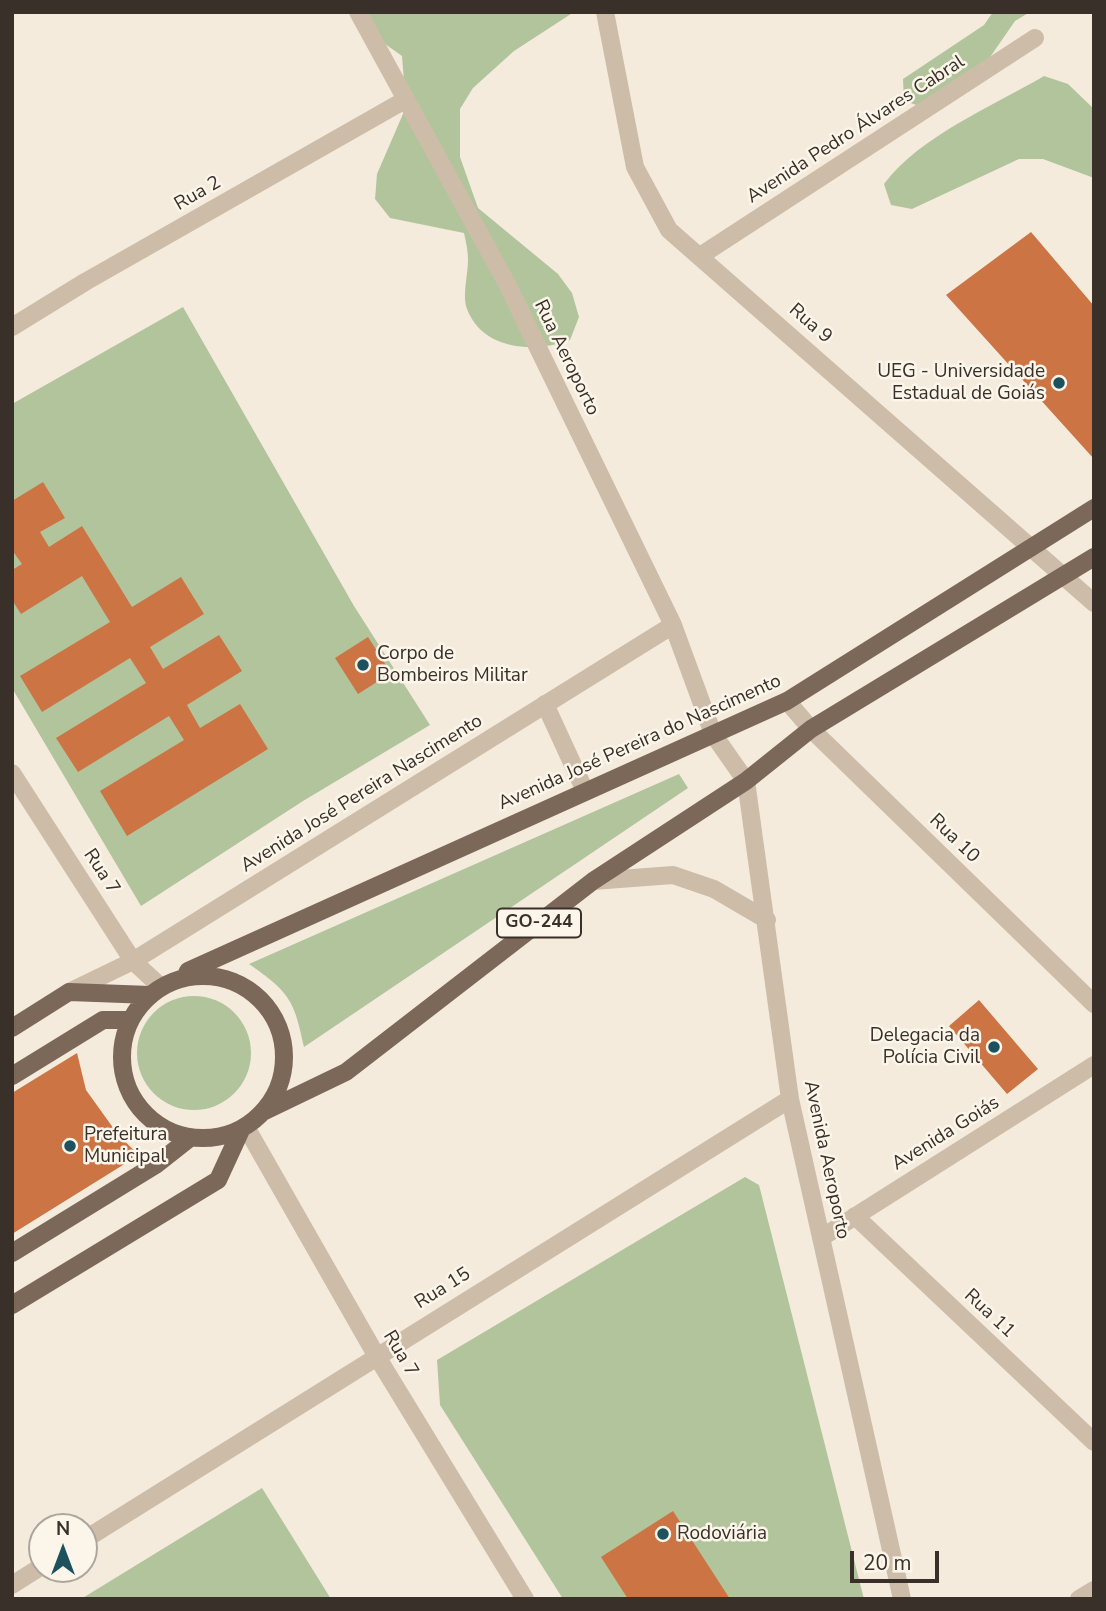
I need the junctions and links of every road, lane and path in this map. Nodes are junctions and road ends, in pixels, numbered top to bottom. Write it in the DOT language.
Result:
graph roads {
  1 [pos="358,12"];
  2 [pos="605,12"];
  3 [pos="1035,38"];
  4 [pos="405,100"];
  5 [pos="700,256"];
  6 [pos="12,327"];
  7 [pos="1094,508"];
  8 [pos="1032,547"];
  9 [pos="1094,557"];
  10 [pos="1064,576"];
  11 [pos="1094,603"];
  12 [pos="673,625"];
  13 [pos="787,701"];
  14 [pos="545,704"];
  15 [pos="811,729"];
  16 [pos="713,734"];
  17 [pos="12,773"];
  18 [pos="746,781"];
  19 [pos="585,791"];
  20 [pos="593,881"];
  21 [pos="767,920"];
  22 [pos="133,961"];
  23 [pos="185,978"];
  24 [pos="155,991"];
  25 [pos="69,992"];
  26 [pos="1094,1004"];
  27 [pos="130,1020"];
  28 [pos="12,1028"];
  29 [pos="1094,1065"];
  30 [pos="12,1076"];
  31 [pos="790,1099"];
  32 [pos="265,1111"];
  33 [pos="244,1128"];
  34 [pos="190,1138"];
  35 [pos="855,1216"];
  36 [pos="821,1238"];
  37 [pos="12,1253"];
  38 [pos="12,1305"];
  39 [pos="376,1355"];
  40 [pos="1094,1442"];
  41 [pos="98,1531"];
  42 [pos="28,1575"];
  43 [pos="12,1585"];
  44 [pos="1094,1590"];
  45 [pos="525,1599"];
  46 [pos="902,1599"];
  47 [pos="1079,1599"];
  1 -- 4 [label="street, Rua Aeroporto"];
  2 -- 5 [label="street, Rua 9"];
  3 -- 5 [label="street, Avenida Pedro Álvares Cabral"];
  4 -- 6 [label="street, Rua 2"];
  4 -- 12 [label="street, Rua Aeroporto"];
  5 -- 8 [label="street, Rua 9"];
  7 -- 8 [label="main road, Avenida José Pereira do Nascimento / GO-244"];
  8 -- 10 [label="street, Rua 9"];
  8 -- 13 [label="main road, Avenida José Pereira do Nascimento / GO-244"];
  9 -- 10 [label="main road, Avenida José Pereira do Nascimento / GO-244"];
  10 -- 11 [label="street, Rua 9"];
  10 -- 15 [label="main road, Avenida José Pereira do Nascimento / GO-244"];
  12 -- 14 [label="street, Avenida José Pereira Nascimento"];
  12 -- 16 [label="street, Rua Aeroporto"];
  13 -- 15 [label="street, Rua 10"];
  13 -- 16 [label="main road, Avenida José Pereira do Nascimento / GO-244"];
  14 -- 19 [label="street"];
  14 -- 22 [label="street, Avenida José Pereira Nascimento"];
  15 -- 18 [label="main road, Avenida José Pereira do Nascimento / GO-244"];
  15 -- 26 [label="street, Rua 10"];
  16 -- 18 [label="street, Avenida Aeroporto"];
  16 -- 19 [label="main road, Avenida José Pereira do Nascimento / GO-244"];
  17 -- 22 [label="street, Rua 7"];
  18 -- 20 [label="main road, Avenida José Pereira do Nascimento / GO-244"];
  18 -- 21 [label="street, Avenida Aeroporto"];
  19 -- 23 [label="main road, Avenida José Pereira do Nascimento / GO-244"];
  20 -- 21 [label="street"];
  20 -- 32 [label="main road, Avenida José Pereira do Nascimento / GO-244"];
  21 -- 31 [label="street, Avenida Aeroporto"];
  22 -- 24 [label="street, Rua 7"];
  22 -- 25 [label="street, Avenida José Pereira Nascimento"];
  23 -- 24 [label="main road, Avenida José Pereira do Nascimento / GO-244"];
  23 -- 32 [label="main road, Avenida José Pereira do Nascimento / GO-244"];
  24 -- 25 [label="main road, GO-244"];
  24 -- 27 [label="main road, Avenida José Pereira do Nascimento / GO-244"];
  25 -- 28 [label="main road, Avenida José Pereira Nascimento"];
  27 -- 30 [label="main road"];
  27 -- 34 [label="main road, Avenida José Pereira do Nascimento / GO-244"];
  29 -- 35 [label="street, Avenida Goiás"];
  31 -- 36 [label="street, Avenida Aeroporto"];
  31 -- 39 [label="street, Rua 15"];
  32 -- 33 [label="main road, Avenida José Pereira do Nascimento / GO-244"];
  33 -- 34 [label="main road, Avenida José Pereira do Nascimento / GO-244"];
  33 -- 38 [label="main road, GO-244"];
  33 -- 39 [label="street, Rua 7"];
  34 -- 37 [label="main road"];
  35 -- 36 [label="street, Avenida Goiás"];
  35 -- 40 [label="street, Rua 11"];
  36 -- 46 [label="street, Avenida Aeroporto"];
  39 -- 41 [label="street, Rua 15"];
  39 -- 45 [label="street, Rua 7"];
  42 -- 43 [label="street"];
  44 -- 47 [label="street"];
}
